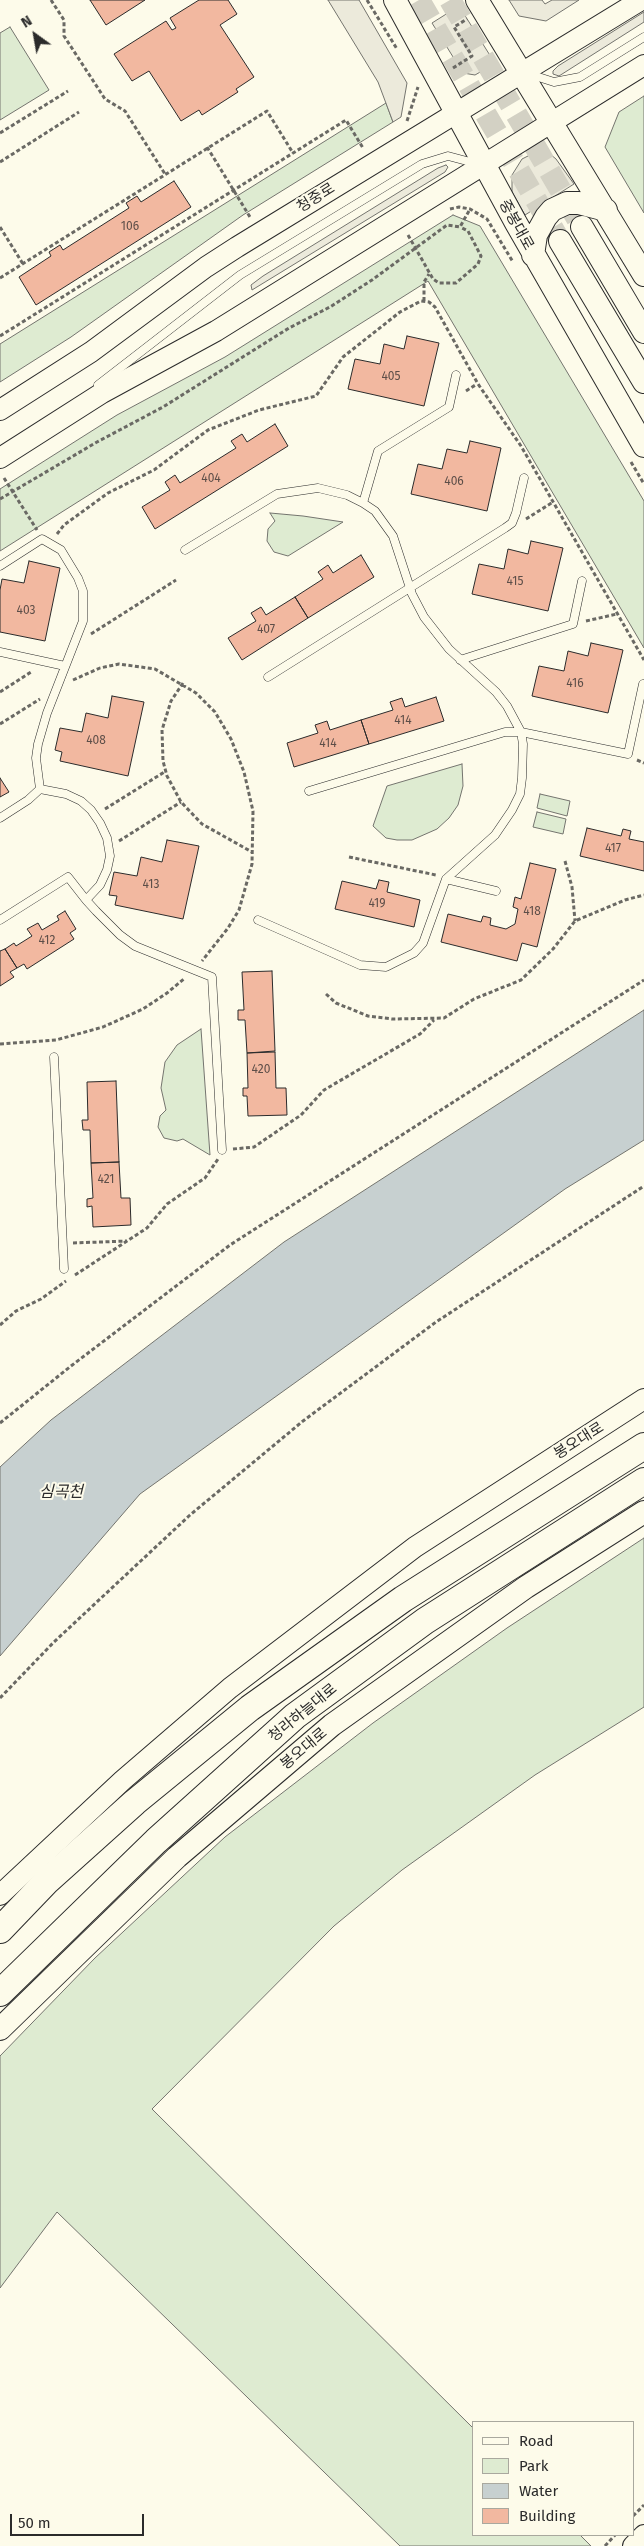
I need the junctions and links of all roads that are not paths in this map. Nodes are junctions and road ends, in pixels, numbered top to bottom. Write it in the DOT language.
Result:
graph roads {
  1 [pos="395,0"];
  2 [pos="641,0"];
  3 [pos="473,9"];
  4 [pos="644,37"];
  5 [pos="644,65"];
  6 [pos="522,73"];
  7 [pos="456,112"];
  8 [pos="554,123"];
  9 [pos="484,165"];
  10 [pos="606,210"];
  11 [pos="582,227"];
  12 [pos="560,241"];
  13 [pos="525,262"];
  14 [pos="644,275"];
  15 [pos="644,332"];
  16 [pos="456,375"];
  17 [pos="644,382"];
  18 [pos="0,410"];
  19 [pos="45,430"];
  20 [pos="637,453"];
  21 [pos="6,465"];
  22 [pos="524,478"];
  23 [pos="363,503"];
  24 [pos="185,550"];
  25 [pos="0,566"];
  26 [pos="582,581"];
  27 [pos="410,588"];
  28 [pos="0,652"];
  29 [pos="460,660"];
  30 [pos="64,666"];
  31 [pos="268,676"];
  32 [pos="643,684"];
  33 [pos="521,732"];
  34 [pos="40,789"];
  35 [pos="309,791"];
  36 [pos="0,818"];
  37 [pos="446,879"];
  38 [pos="496,891"];
  39 [pos="86,900"];
  40 [pos="0,920"];
  41 [pos="258,920"];
  42 [pos="54,1057"];
  43 [pos="222,1150"];
  44 [pos="64,1269"];
  45 [pos="644,1399"];
  46 [pos="644,1446"];
  47 [pos="644,1481"];
  48 [pos="644,1512"];
  49 [pos="89,1844"];
  50 [pos="0,1895"];
  51 [pos="0,1919"];
  52 [pos="0,1930"];
  53 [pos="0,1994"];
  54 [pos="0,2029"];
  55 [pos="644,2535"];
  56 [pos="633,2546"];
  1 -- 7 [label="main road, 중봉대로"];
  2 -- 6 [label="street, 청중로"];
  3 -- 6 [label="main road"];
  4 -- 6 [label="lane"];
  5 -- 8 [label="street"];
  6 -- 7 [label="street, 청중로"];
  6 -- 8 [label="main road"];
  7 -- 9 [label="main road, 중봉대로"];
  7 -- 18 [label="street, 청중로"];
  8 -- 9 [label="street"];
  8 -- 10 [label="main road"];
  9 -- 13 [label="main road, 중봉대로"];
  9 -- 19 [label="street"];
  9 -- 19 [label="lane"];
  10 -- 13 [label="main road"];
  10 -- 14 [label="main road"];
  11 -- 15 [label="main road"];
  12 -- 17 [label="main road"];
  13 -- 20 [label="main road, 중봉대로"];
  16 -- 23 [label="lane"];
  19 -- 21 [label="street"];
  22 -- 27 [label="lane"];
  23 -- 24 [label="lane"];
  23 -- 27 [label="lane"];
  25 -- 30 [label="lane"];
  26 -- 29 [label="lane"];
  27 -- 29 [label="lane"];
  27 -- 31 [label="lane"];
  28 -- 30 [label="lane"];
  29 -- 33 [label="lane"];
  30 -- 34 [label="lane"];
  32 -- 33 [label="lane"];
  33 -- 35 [label="lane"];
  33 -- 37 [label="lane"];
  34 -- 36 [label="lane"];
  34 -- 39 [label="lane"];
  37 -- 38 [label="lane"];
  37 -- 41 [label="lane"];
  39 -- 40 [label="lane"];
  39 -- 43 [label="lane"];
  42 -- 44 [label="lane"];
  45 -- 50 [label="street, 봉오대로"];
  46 -- 49 [label="highway"];
  47 -- 53 [label="highway, 청라하늘대로"];
  48 -- 54 [label="main road, 봉오대로"];
  49 -- 51 [label="highway"];
  49 -- 52 [label="highway"];
  55 -- 56 [label="street"];
}
